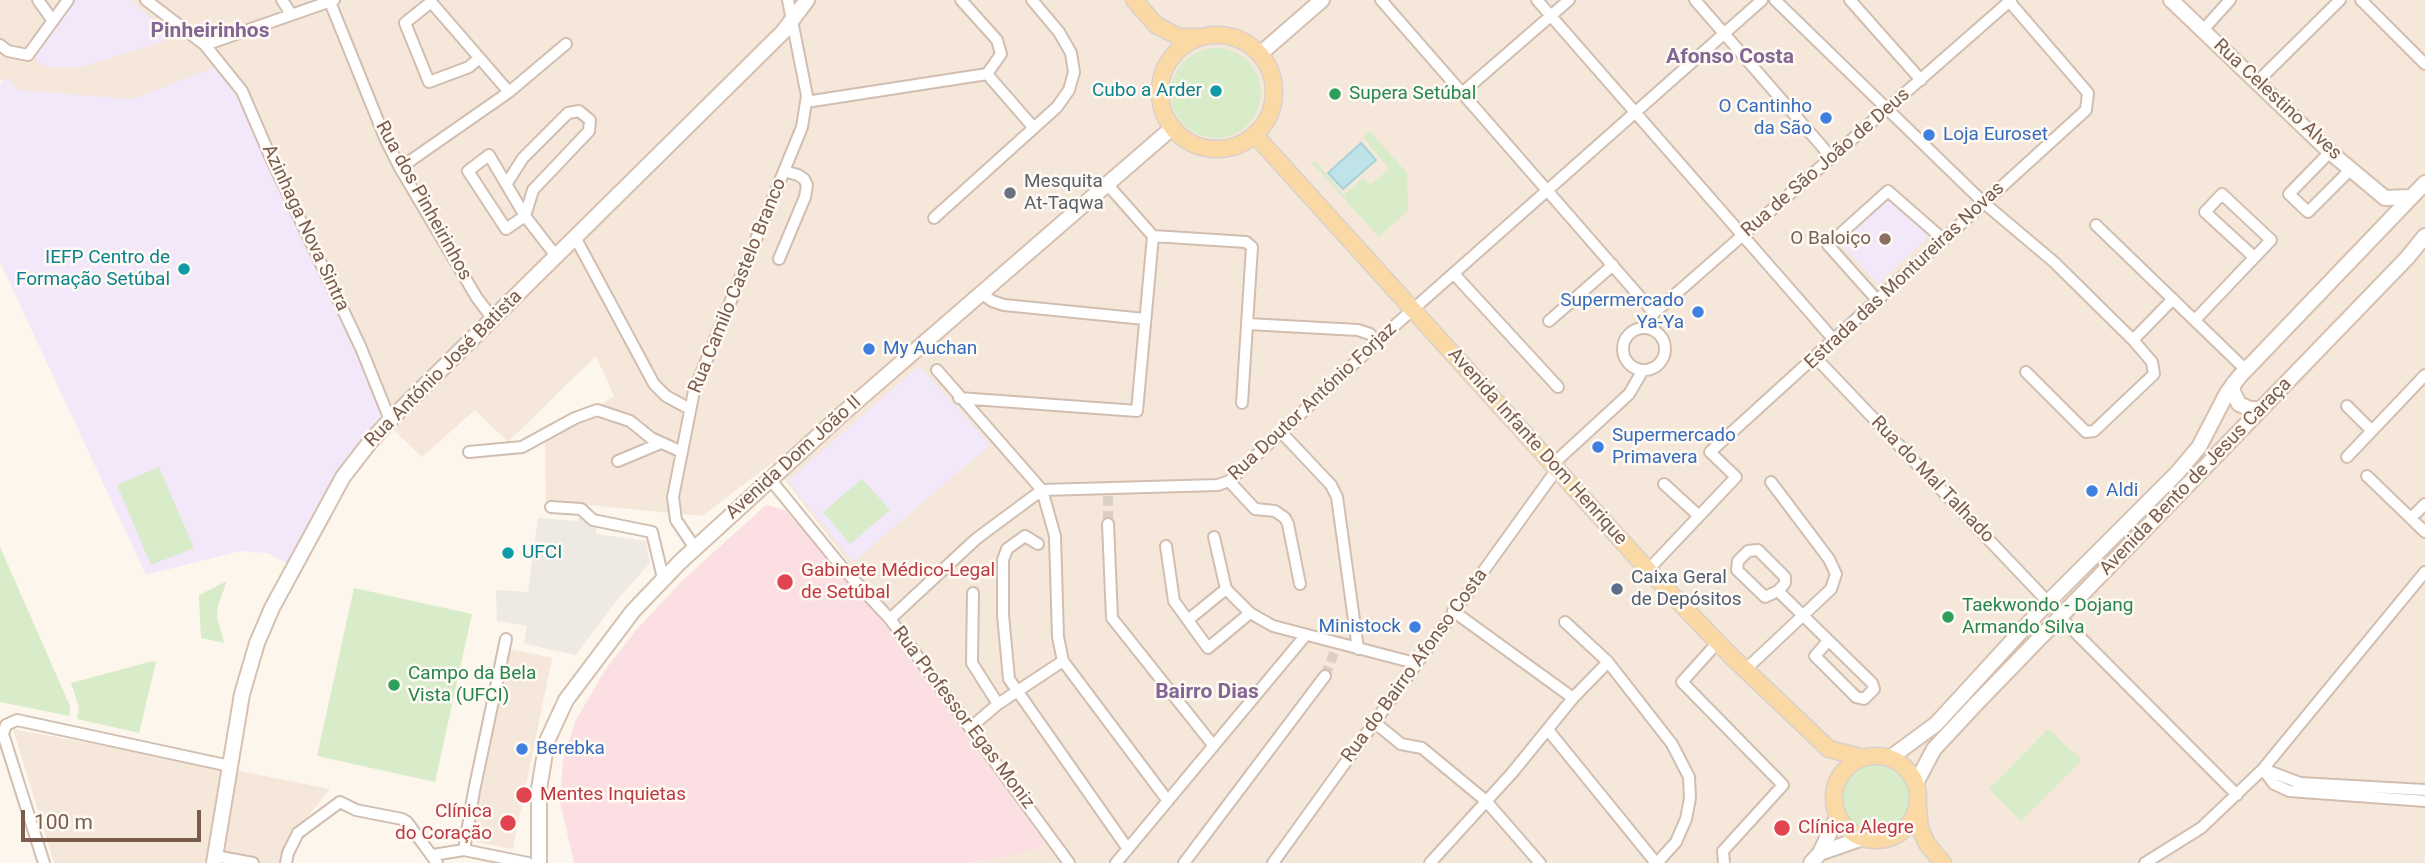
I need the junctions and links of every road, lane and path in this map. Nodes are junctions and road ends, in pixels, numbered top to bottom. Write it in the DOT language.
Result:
graph roads {
  1 [pos="38,0"];
  2 [pos="68,0"];
  3 [pos="146,0"];
  4 [pos="282,0"];
  5 [pos="788,0"];
  6 [pos="807,0"];
  7 [pos="961,0"];
  8 [pos="1032,0"];
  9 [pos="1134,0"];
  10 [pos="1322,0"];
  11 [pos="1381,0"];
  12 [pos="1537,0"];
  13 [pos="1569,0"];
  14 [pos="1695,0"];
  15 [pos="1762,0"];
  16 [pos="1775,0"];
  17 [pos="1850,0"];
  18 [pos="2009,0"];
  19 [pos="2171,0"];
  20 [pos="2230,0"];
  21 [pos="2340,0"];
  22 [pos="2361,0"];
  23 [pos="332,1"];
  24 [pos="291,14"];
  25 [pos="1550,16"];
  26 [pos="52,21"];
  27 [pos="792,21"];
  28 [pos="1156,25"];
  29 [pos="2203,30"];
  30 [pos="1724,34"];
  31 [pos="1205,36"];
  32 [pos="566,44"];
  33 [pos="0,45"];
  34 [pos="205,45"];
  35 [pos="1259,54"];
  36 [pos="479,58"];
  37 [pos="2425,64"];
  38 [pos="1166,66"];
  39 [pos="987,75"];
  40 [pos="1921,80"];
  41 [pos="2258,82"];
  42 [pos="509,92"];
  43 [pos="1463,92"];
  44 [pos="806,102"];
  45 [pos="1887,109"];
  46 [pos="1634,111"];
  47 [pos="1034,128"];
  48 [pos="1172,128"];
  49 [pos="1255,135"];
  50 [pos="2330,152"];
  51 [pos="1832,158"];
  52 [pos="400,168"];
  53 [pos="2351,169"];
  54 [pos="784,171"];
  55 [pos="507,183"];
  56 [pos="2425,183"];
  57 [pos="1107,184"];
  58 [pos="1547,189"];
  59 [pos="2409,197"];
  60 [pos="2385,198"];
  61 [pos="1984,203"];
  62 [pos="525,216"];
  63 [pos="934,218"];
  64 [pos="2384,223"];
  65 [pos="2096,225"];
  66 [pos="1744,235"];
  67 [pos="1153,236"];
  68 [pos="2425,236"];
  69 [pos="575,237"];
  70 [pos="1944,240"];
  71 [pos="556,256"];
  72 [pos="2254,257"];
  73 [pos="779,259"];
  74 [pos="1613,265"];
  75 [pos="1454,274"];
  76 [pos="981,293"];
  77 [pos="2173,299"];
  78 [pos="1878,301"];
  79 [pos="1412,310"];
  80 [pos="1654,313"];
  81 [pos="493,319"];
  82 [pos="1145,319"];
  83 [pos="2195,320"];
  84 [pos="1549,321"];
  85 [pos="1248,324"];
  86 [pos="1646,328"];
  87 [pos="1835,340"];
  88 [pos="2133,340"];
  89 [pos="1377,342"];
  90 [pos="1816,358"];
  91 [pos="937,370"];
  92 [pos="1643,370"];
  93 [pos="2246,370"];
  94 [pos="2026,372"];
  95 [pos="2425,375"];
  96 [pos="2234,384"];
  97 [pos="1558,387"];
  98 [pos="959,398"];
  99 [pos="1242,403"];
  100 [pos="2347,406"];
  101 [pos="690,408"];
  102 [pos="2261,409"];
  103 [pos="390,420"];
  104 [pos="2371,430"];
  105 [pos="1281,432"];
  106 [pos="661,443"];
  107 [pos="469,452"];
  108 [pos="682,452"];
  109 [pos="2347,457"];
  110 [pos="618,460"];
  111 [pos="1555,467"];
  112 [pos="2367,476"];
  113 [pos="770,480"];
  114 [pos="1229,481"];
  115 [pos="1771,482"];
  116 [pos="1664,484"];
  117 [pos="1042,490"];
  118 [pos="2425,504"];
  119 [pos="551,507"];
  120 [pos="1699,516"];
  121 [pos="2411,518"];
  122 [pos="1108,524"];
  123 [pos="2425,532"];
  124 [pos="1214,537"];
  125 [pos="1038,544"];
  126 [pos="1166,546"];
  127 [pos="695,548"];
  128 [pos="1648,570"];
  129 [pos="2425,572"];
  130 [pos="663,578"];
  131 [pos="1300,584"];
  132 [pos="1226,589"];
  133 [pos="1777,591"];
  134 [pos="973,593"];
  135 [pos="2048,602"];
  136 [pos="1453,611"];
  137 [pos="1250,612"];
  138 [pos="1802,616"];
  139 [pos="2060,617"];
  140 [pos="890,619"];
  141 [pos="1188,620"];
  142 [pos="1565,622"];
  143 [pos="1305,636"];
  144 [pos="506,639"];
  145 [pos="1828,641"];
  146 [pos="1718,642"];
  147 [pos="1358,649"];
  148 [pos="1063,661"];
  149 [pos="1608,662"];
  150 [pos="1415,663"];
  151 [pos="1745,670"];
  152 [pos="1325,676"];
  153 [pos="1018,692"];
  154 [pos="1573,698"];
  155 [pos="998,704"];
  156 [pos="1374,722"];
  157 [pos="971,727"];
  158 [pos="1548,730"];
  159 [pos="1213,745"];
  160 [pos="1829,749"];
  161 [pos="1864,758"];
  162 [pos="1889,758"];
  163 [pos="230,766"];
  164 [pos="2263,769"];
  165 [pos="1838,780"];
  166 [pos="1916,783"];
  167 [pos="2421,788"];
  168 [pos="2237,795"];
  169 [pos="1918,800"];
  170 [pos="1168,801"];
  171 [pos="1486,801"];
  172 [pos="2425,802"];
  173 [pos="1838,814"];
  174 [pos="1871,839"];
  175 [pos="1927,844"];
  176 [pos="1128,849"];
  177 [pos="464,850"];
  178 [pos="1815,858"];
  179 [pos="435,859"];
  180 [pos="215,860"];
  181 [pos="44,863"];
  182 [pos="253,863"];
  183 [pos="286,863"];
  184 [pos="528,863"];
  185 [pos="539,863"];
  186 [pos="1069,863"];
  187 [pos="1116,863"];
  188 [pos="1184,863"];
  189 [pos="1273,863"];
  190 [pos="1430,863"];
  191 [pos="1540,863"];
  192 [pos="1656,863"];
  193 [pos="1724,863"];
  194 [pos="1943,863"];
  195 [pos="2145,863"];
  1 -- 26 [label="street"];
  2 -- 26 [label="street"];
  3 -- 34 [label="street, Azinhaga Nova Sintra"];
  4 -- 24 [label="street"];
  5 -- 27 [label="street, Rua Camilo Castelo Branco"];
  6 -- 27 [label="main road, Rua António José Batista"];
  7 -- 39 [label="street"];
  8 -- 47 [label="street"];
  9 -- 28 [label="main road"];
  10 -- 35 [label="main road"];
  11 -- 43 [label="street"];
  12 -- 25 [label="street"];
  13 -- 25 [label="street"];
  14 -- 30 [label="street"];
  15 -- 30 [label="street, Rua Doutor António Forjaz"];
  16 -- 45 [label="street"];
  17 -- 40 [label="street"];
  18 -- 40 [label="street, Rua de São João de Deus"];
  18 -- 61 [label="street, Estrada das Montureiras Novas"];
  19 -- 29 [label="main road, Rua Celestino Alves"];
  20 -- 29 [label="street"];
  21 -- 41 [label="street"];
  22 -- 37 [label="street"];
  23 -- 24 [label="street"];
  23 -- 52 [label="street, Rua dos Pinheirinhos"];
  24 -- 34 [label="street"];
  25 -- 43 [label="street"];
  25 -- 46 [label="street"];
  26 -- 33 [label="street"];
  27 -- 44 [label="street, Rua Camilo Castelo Branco"];
  27 -- 69 [label="main road, Rua António José Batista"];
  28 -- 31 [label="main road"];
  28 -- 38 [label="main road"];
  29 -- 41 [label="main road, Rua Celestino Alves"];
  30 -- 46 [label="street, Rua Doutor António Forjaz"];
  30 -- 51 [label="street"];
  31 -- 35 [label="main road"];
  31 -- 38 [label="main road"];
  32 -- 42 [label="street"];
  34 -- 103 [label="street, Azinhaga Nova Sintra"];
  35 -- 49 [label="main road"];
  36 -- 36 [label="street"];
  36 -- 42 [label="street"];
  38 -- 48 [label="main road"];
  39 -- 44 [label="street"];
  39 -- 47 [label="street"];
  40 -- 45 [label="street, Rua de São João de Deus"];
  41 -- 50 [label="main road, Rua Celestino Alves"];
  42 -- 52 [label="street"];
  43 -- 58 [label="street"];
  44 -- 54 [label="street, Rua Camilo Castelo Branco"];
  45 -- 51 [label="street, Rua de São João de Deus"];
  45 -- 61 [label="street"];
  46 -- 58 [label="street, Rua Doutor António Forjaz"];
  46 -- 66 [label="street"];
  47 -- 63 [label="street"];
  48 -- 49 [label="main road"];
  48 -- 57 [label="main road, Avenida Dom João II"];
  49 -- 79 [label="main road, Avenida Infante Dom Henrique"];
  50 -- 53 [label="main road, Rua Celestino Alves"];
  50 -- 53 [label="street"];
  51 -- 66 [label="street, Rua de São João de Deus"];
  52 -- 81 [label="street, Rua dos Pinheirinhos"];
  53 -- 60 [label="main road, Rua Celestino Alves"];
  54 -- 73 [label="street"];
  54 -- 101 [label="street, Rua Camilo Castelo Branco"];
  55 -- 62 [label="street"];
  55 -- 62 [label="street"];
  55 -- 62 [label="street"];
  56 -- 59 [label="main road, Avenida Bento de Jesus Caraça"];
  57 -- 67 [label="street"];
  57 -- 76 [label="main road, Avenida Dom João II"];
  58 -- 74 [label="street"];
  58 -- 75 [label="street, Rua Doutor António Forjaz"];
  59 -- 60 [label="main road"];
  59 -- 64 [label="main road, Avenida Bento de Jesus Caraça"];
  60 -- 64 [label="main road"];
  61 -- 70 [label="street, Estrada das Montureiras Novas"];
  61 -- 88 [label="street"];
  62 -- 71 [label="street"];
  64 -- 93 [label="main road, Avenida Bento de Jesus Caraça"];
  65 -- 77 [label="street"];
  66 -- 80 [label="street, Rua de São João de Deus"];
  66 -- 87 [label="street"];
  67 -- 82 [label="street"];
  67 -- 85 [label="street"];
  68 -- 102 [label="main road, Avenida Bento de Jesus Caraça"];
  69 -- 71 [label="main road, Rua António José Batista"];
  69 -- 101 [label="street"];
  70 -- 78 [label="street, Estrada das Montureiras Novas"];
  70 -- 78 [label="street"];
  71 -- 81 [label="main road, Rua António José Batista"];
  72 -- 72 [label="street"];
  72 -- 83 [label="street"];
  74 -- 80 [label="street"];
  74 -- 84 [label="street"];
  75 -- 79 [label="street, Rua Doutor António Forjaz"];
  75 -- 97 [label="street"];
  76 -- 82 [label="street"];
  76 -- 113 [label="main road, Avenida Dom João II"];
  77 -- 83 [label="street"];
  77 -- 88 [label="street"];
  78 -- 87 [label="street, Estrada das Montureiras Novas"];
  79 -- 89 [label="street, Rua Doutor António Forjaz"];
  79 -- 111 [label="main road, Avenida Infante Dom Henrique"];
  80 -- 86 [label="street, Rua de São João de Deus"];
  81 -- 103 [label="main road, Rua António José Batista"];
  82 -- 98 [label="street"];
  83 -- 93 [label="street"];
  85 -- 89 [label="street"];
  85 -- 99 [label="street"];
  86 -- 92 [label="street"];
  86 -- 92 [label="street"];
  87 -- 90 [label="street, Estrada das Montureiras Novas"];
  88 -- 94 [label="street"];
  89 -- 105 [label="street, Rua Doutor António Forjaz"];
  90 -- 120 [label="street, Estrada das Montureiras Novas"];
  90 -- 135 [label="street, Rua do Mal Talhado"];
  91 -- 98 [label="street"];
  92 -- 111 [label="street"];
  93 -- 96 [label="main road, Avenida Bento de Jesus Caraça"];
  95 -- 104 [label="street"];
  96 -- 102 [label="main road"];
  96 -- 135 [label="main road, Avenida Bento de Jesus Caraça"];
  98 -- 117 [label="street"];
  100 -- 104 [label="street"];
  101 -- 108 [label="street, Rua Camilo Castelo Branco"];
  102 -- 139 [label="main road, Avenida Bento de Jesus Caraça"];
  103 -- 163 [label="main road, Rua António José Batista"];
  104 -- 109 [label="street"];
  105 -- 114 [label="street, Rua Doutor António Forjaz"];
  105 -- 147 [label="street"];
  106 -- 107 [label="street"];
  106 -- 108 [label="street"];
  106 -- 110 [label="street"];
  108 -- 127 [label="street, Rua Camilo Castelo Branco"];
  111 -- 128 [label="main road, Avenida Infante Dom Henrique"];
  111 -- 136 [label="street, Rua do Bairro Afonso Costa"];
  112 -- 121 [label="street"];
  113 -- 127 [label="main road, Avenida Dom João II"];
  113 -- 140 [label="street, Rua Professor Egas Moniz"];
  114 -- 117 [label="street, Rua Doutor António Forjaz"];
  114 -- 131 [label="street"];
  115 -- 138 [label="street"];
  116 -- 120 [label="street"];
  117 -- 140 [label="street"];
  117 -- 148 [label="street"];
  118 -- 121 [label="street"];
  119 -- 130 [label="street"];
  120 -- 128 [label="street"];
  121 -- 123 [label="street"];
  122 -- 159 [label="street"];
  124 -- 132 [label="street"];
  125 -- 153 [label="street"];
  126 -- 141 [label="street"];
  127 -- 130 [label="main road, Avenida Dom João II"];
  128 -- 146 [label="main road, Avenida Infante Dom Henrique"];
  129 -- 164 [label="street"];
  130 -- 185 [label="main road, Avenida Dom João II"];
  132 -- 137 [label="street"];
  132 -- 141 [label="street"];
  133 -- 133 [label="street"];
  133 -- 138 [label="street"];
  134 -- 155 [label="street"];
  135 -- 162 [label="main road, Avenida Bento de Jesus Caraça"];
  136 -- 150 [label="street, Rua do Bairro Afonso Costa"];
  136 -- 154 [label="street"];
  137 -- 141 [label="street"];
  137 -- 143 [label="street"];
  138 -- 145 [label="street"];
  138 -- 151 [label="street"];
  139 -- 166 [label="main road, Avenida Bento de Jesus Caraça"];
  139 -- 168 [label="street"];
  140 -- 157 [label="street, Rua Professor Egas Moniz"];
  142 -- 149 [label="street"];
  143 -- 147 [label="street"];
  143 -- 159 [label="street"];
  144 -- 177 [label="street"];
  145 -- 145 [label="street"];
  146 -- 151 [label="main road, Avenida Infante Dom Henrique"];
  146 -- 193 [label="street"];
  147 -- 150 [label="street"];
  148 -- 153 [label="street"];
  148 -- 170 [label="street"];
  149 -- 154 [label="street"];
  149 -- 192 [label="street"];
  150 -- 156 [label="street, Rua do Bairro Afonso Costa"];
  151 -- 160 [label="main road, Avenida Infante Dom Henrique"];
  152 -- 188 [label="street"];
  153 -- 155 [label="street"];
  153 -- 176 [label="street"];
  154 -- 158 [label="street"];
  155 -- 157 [label="street"];
  156 -- 171 [label="street"];
  156 -- 189 [label="street, Rua do Bairro Afonso Costa"];
  157 -- 186 [label="street, Rua Professor Egas Moniz"];
  158 -- 171 [label="street"];
  158 -- 192 [label="street"];
  159 -- 170 [label="street"];
  160 -- 161 [label="main road, Avenida Infante Dom Henrique"];
  160 -- 165 [label="main road"];
  161 -- 162 [label="main road"];
  161 -- 165 [label="main road"];
  162 -- 166 [label="main road"];
  163 -- 180 [label="main road, Rua António José Batista"];
  163 -- 181 [label="street"];
  164 -- 167 [label="street"];
  164 -- 168 [label="street"];
  164 -- 172 [label="street"];
  165 -- 173 [label="main road"];
  166 -- 169 [label="main road"];
  168 -- 195 [label="street"];
  169 -- 174 [label="main road"];
  169 -- 175 [label="main road"];
  170 -- 176 [label="street"];
  171 -- 190 [label="street"];
  171 -- 191 [label="street"];
  173 -- 174 [label="main road"];
  173 -- 178 [label="main road"];
  174 -- 175 [label="main road"];
  174 -- 178 [label="main road"];
  175 -- 194 [label="main road"];
  176 -- 187 [label="street"];
  177 -- 179 [label="street"];
  177 -- 184 [label="street"];
  179 -- 183 [label="street"];
  180 -- 182 [label="street"];
}
